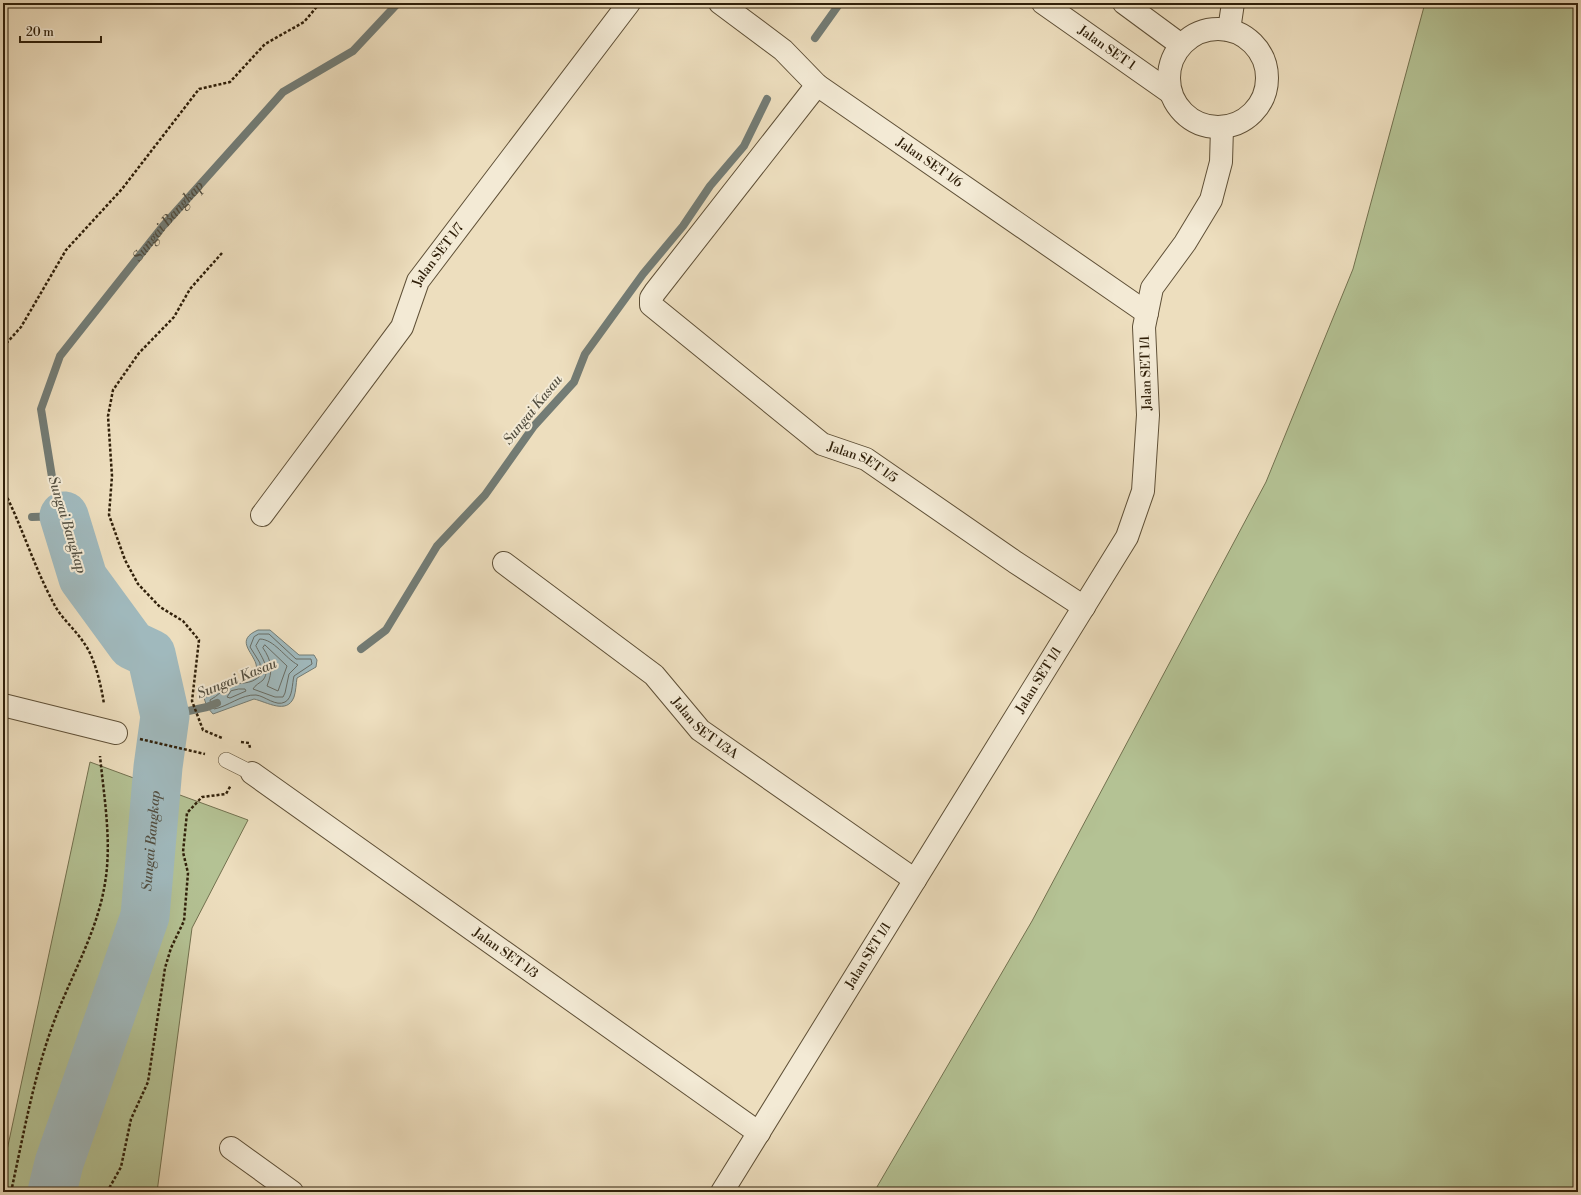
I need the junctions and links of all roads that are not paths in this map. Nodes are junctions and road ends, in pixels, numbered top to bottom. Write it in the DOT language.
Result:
graph roads {
  1 [pos="629,3"];
  2 [pos="720,3"];
  3 [pos="1043,3"];
  4 [pos="1124,3"];
  5 [pos="1233,3"];
  6 [pos="1229,30"];
  7 [pos="1181,45"];
  8 [pos="817,85"];
  9 [pos="1170,93"];
  10 [pos="1222,128"];
  11 [pos="1147,313"];
  12 [pos="262,515"];
  13 [pos="504,564"];
  14 [pos="1084,607"];
  15 [pos="3,705"];
  16 [pos="111,731"];
  17 [pos="226,760"];
  18 [pos="247,770"];
  19 [pos="916,880"];
  20 [pos="759,1133"];
  21 [pos="231,1148"];
  22 [pos="292,1192"];
  23 [pos="722,1192"];
  1 -- 12 [label="street, Jalan SET 1/7"];
  2 -- 8 [label="street, Jalan SET 1/6"];
  3 -- 9 [label="street, Jalan SET 1"];
  4 -- 7 [label="street"];
  5 -- 6 [label="street"];
  6 -- 7 [label="street"];
  6 -- 10 [label="street"];
  7 -- 9 [label="street"];
  8 -- 11 [label="street, Jalan SET 1/6"];
  8 -- 14 [label="street, Jalan SET 1/5"];
  9 -- 10 [label="street"];
  10 -- 11 [label="street, Jalan SET 1/1"];
  11 -- 14 [label="street, Jalan SET 1/1"];
  13 -- 19 [label="street, Jalan SET 1/3A"];
  14 -- 19 [label="street, Jalan SET 1/1"];
  15 -- 16 [label="street"];
  17 -- 18 [label="lane"];
  18 -- 20 [label="street, Jalan SET 1/3"];
  19 -- 20 [label="street, Jalan SET 1/1"];
  20 -- 23 [label="street, Jalan SET 1/1"];
  21 -- 22 [label="street"];
}
